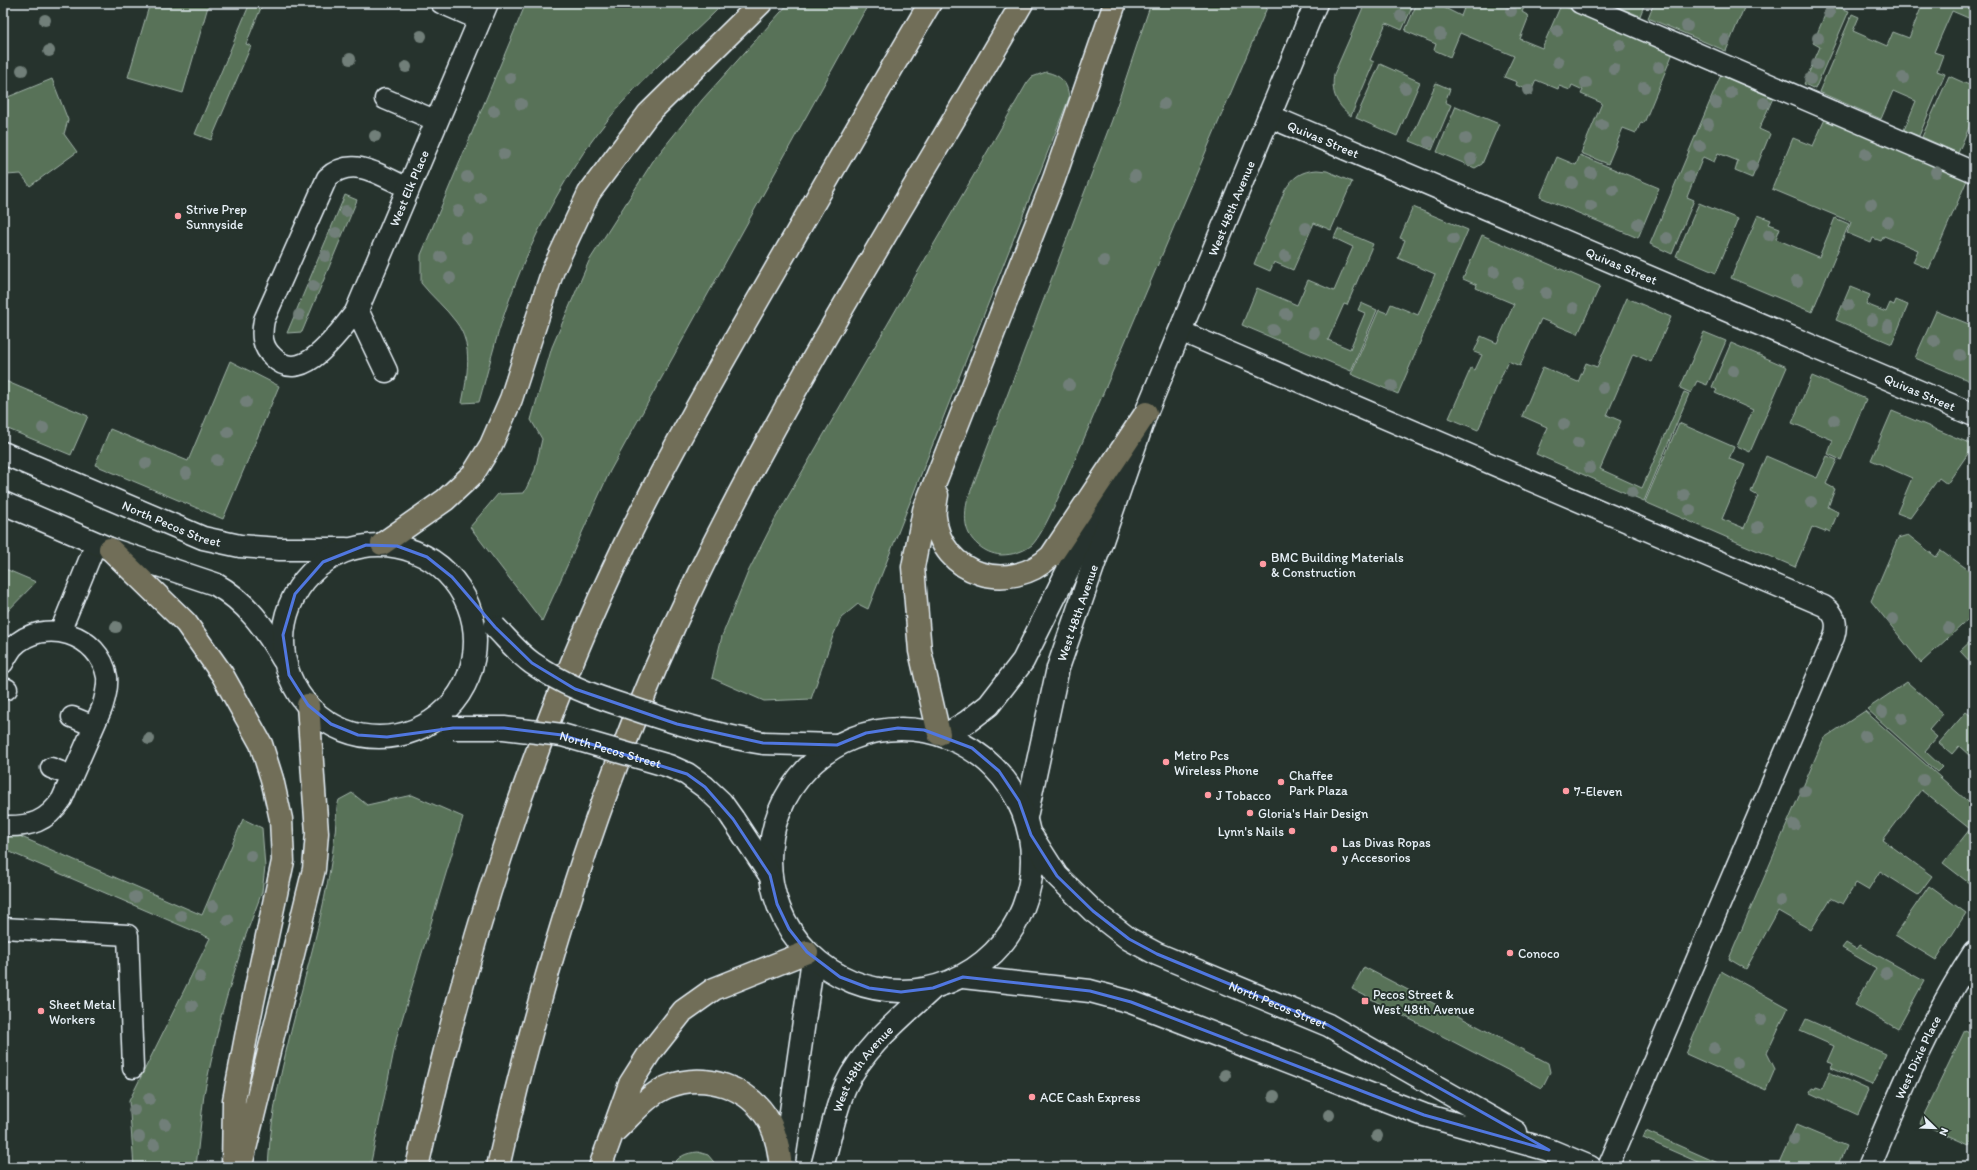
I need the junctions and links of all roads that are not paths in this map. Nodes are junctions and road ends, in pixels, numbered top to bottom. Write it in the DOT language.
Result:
graph roads {
  1 [pos="441,3"];
  2 [pos="761,3"];
  3 [pos="930,3"];
  4 [pos="1022,3"];
  5 [pos="1115,3"];
  6 [pos="1316,3"];
  7 [pos="1580,3"];
  8 [pos="483,11"];
  9 [pos="385,99"];
  10 [pos="1269,116"];
  11 [pos="437,121"];
  12 [pos="1974,172"];
  13 [pos="408,188"];
  14 [pos="357,310"];
  15 [pos="1180,331"];
  16 [pos="386,372"];
  17 [pos="1146,413"];
  18 [pos="1974,415"];
  19 [pos="4,454"];
  20 [pos="943,464"];
  21 [pos="3,503"];
  22 [pos="382,544"];
  23 [pos="103,546"];
  24 [pos="350,549"];
  25 [pos="461,590"];
  26 [pos="60,632"];
  27 [pos="6,656"];
  28 [pos="286,663"];
  29 [pos="308,705"];
  30 [pos="72,717"];
  31 [pos="94,726"];
  32 [pos="401,735"];
  33 [pos="941,735"];
  34 [pos="837,745"];
  35 [pos="51,768"];
  36 [pos="72,776"];
  37 [pos="3,826"];
  38 [pos="1028,826"];
  39 [pos="770,876"];
  40 [pos="3,928"];
  41 [pos="1974,953"];
  42 [pos="810,955"];
  43 [pos="963,977"];
  44 [pos="933,988"];
  45 [pos="133,1068"];
  46 [pos="612,1134"];
  47 [pos="1549,1150"];
  48 [pos="233,1167"];
  49 [pos="240,1167"];
  50 [pos="417,1167"];
  51 [pos="498,1167"];
  52 [pos="600,1167"];
  53 [pos="782,1167"];
  54 [pos="822,1167"];
  55 [pos="1590,1167"];
  56 [pos="1608,1167"];
  57 [pos="1869,1167"];
  1 -- 8 [label="lane"];
  2 -- 22 [label="highway"];
  3 -- 50 [label="highway"];
  4 -- 51 [label="highway"];
  5 -- 20 [label="highway"];
  6 -- 10 [label="main road, West 48th Avenue"];
  7 -- 12 [label="lane"];
  8 -- 11 [label="main road, West Elk Place"];
  9 -- 11 [label="lane"];
  10 -- 15 [label="main road, West 48th Avenue"];
  10 -- 18 [label="main road, Quivas Street"];
  11 -- 13 [label="main road, West Elk Place"];
  13 -- 14 [label="main road, West Elk Place"];
  13 -- 14 [label="lane"];
  14 -- 16 [label="main road"];
  15 -- 17 [label="main road, West 48th Avenue"];
  15 -- 56 [label="lane"];
  17 -- 20 [label="highway"];
  17 -- 33 [label="main road, West 48th Avenue"];
  17 -- 38 [label="main road, West 48th Avenue"];
  19 -- 24 [label="main road, North Pecos Street"];
  20 -- 33 [label="highway"];
  21 -- 23 [label="main road"];
  22 -- 24 [label="main road"];
  22 -- 25 [label="main road"];
  23 -- 26 [label="lane"];
  23 -- 28 [label="main road"];
  23 -- 48 [label="highway"];
  24 -- 28 [label="main road"];
  25 -- 32 [label="main road"];
  25 -- 34 [label="main road, bridge"];
  26 -- 27 [label="lane"];
  26 -- 31 [label="lane"];
  28 -- 29 [label="main road"];
  29 -- 32 [label="main road"];
  29 -- 49 [label="highway"];
  30 -- 31 [label="lane"];
  31 -- 36 [label="lane"];
  32 -- 39 [label="main road, North Pecos Street, bridge"];
  33 -- 34 [label="main road"];
  33 -- 38 [label="main road"];
  34 -- 39 [label="main road"];
  35 -- 36 [label="lane"];
  36 -- 37 [label="lane"];
  38 -- 43 [label="main road"];
  38 -- 47 [label="main road, North Pecos Street"];
  39 -- 42 [label="main road"];
  40 -- 45 [label="lane"];
  41 -- 57 [label="main road, West Dixie Place"];
  42 -- 44 [label="main road"];
  42 -- 46 [label="highway"];
  42 -- 53 [label="main road"];
  43 -- 44 [label="main road"];
  43 -- 47 [label="main road, North Pecos Street"];
  44 -- 54 [label="main road, West 48th Avenue"];
  46 -- 52 [label="highway"];
  46 -- 53 [label="highway"];
  47 -- 55 [label="main road, North Pecos Street"];
}
